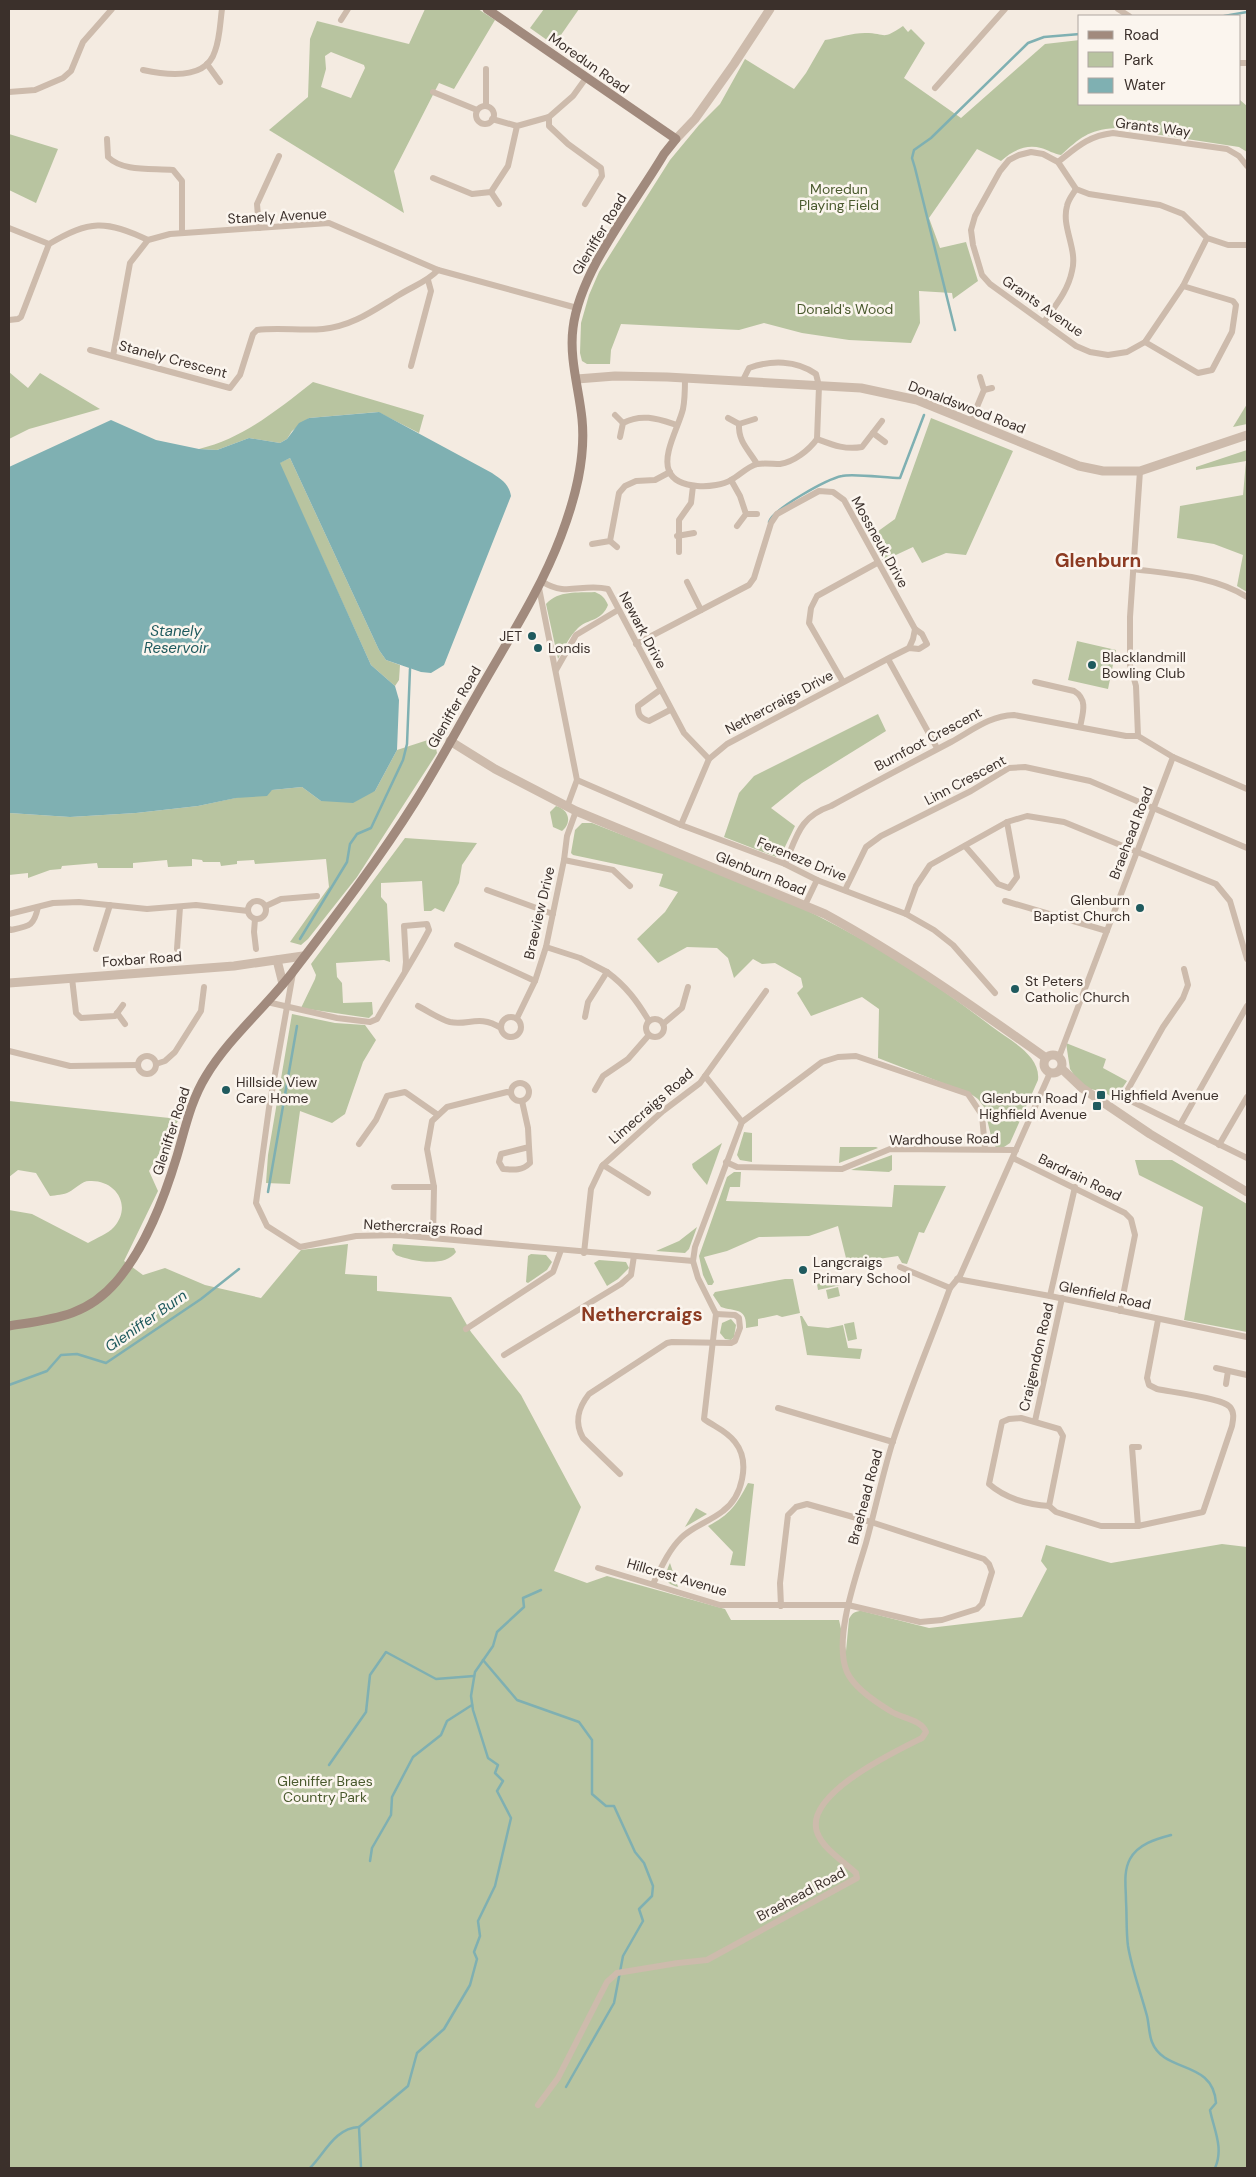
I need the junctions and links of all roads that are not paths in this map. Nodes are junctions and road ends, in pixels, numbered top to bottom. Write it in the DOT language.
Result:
graph roads {
  1 [pos="112,9"];
  2 [pos="222,9"];
  3 [pos="348,9"];
  4 [pos="487,9"];
  5 [pos="770,9"];
  6 [pos="1005,9"];
  7 [pos="342,20"];
  8 [pos="207,64"];
  9 [pos="486,69"];
  10 [pos="143,70"];
  11 [pos="586,78"];
  12 [pos="220,82"];
  13 [pos="935,88"];
  14 [pos="9,92"];
  15 [pos="433,92"];
  16 [pos="486,106"];
  17 [pos="476,110"];
  18 [pos="549,117"];
  19 [pos="492,119"];
  20 [pos="517,126"];
  21 [pos="676,139"];
  22 [pos="107,140"];
  23 [pos="279,156"];
  24 [pos="1058,162"];
  25 [pos="1247,166"];
  26 [pos="433,178"];
  27 [pos="1076,189"];
  28 [pos="491,192"];
  29 [pos="499,204"];
  30 [pos="585,204"];
  31 [pos="9,228"];
  32 [pos="259,228"];
  33 [pos="182,233"];
  34 [pos="1207,238"];
  35 [pos="148,240"];
  36 [pos="49,244"];
  37 [pos="1247,245"];
  38 [pos="438,270"];
  39 [pos="428,280"];
  40 [pos="1183,286"];
  41 [pos="577,308"];
  42 [pos="9,320"];
  43 [pos="1044,322"];
  44 [pos="1146,342"];
  45 [pos="90,350"];
  46 [pos="113,356"];
  47 [pos="411,366"];
  48 [pos="980,377"];
  49 [pos="685,378"];
  50 [pos="577,379"];
  51 [pos="742,382"];
  52 [pos="820,386"];
  53 [pos="992,388"];
  54 [pos="984,390"];
  55 [pos="615,415"];
  56 [pos="728,418"];
  57 [pos="755,419"];
  58 [pos="882,421"];
  59 [pos="971,421"];
  60 [pos="624,423"];
  61 [pos="677,424"];
  62 [pos="739,424"];
  63 [pos="873,433"];
  64 [pos="1247,435"];
  65 [pos="620,437"];
  66 [pos="817,439"];
  67 [pos="885,442"];
  68 [pos="757,464"];
  69 [pos="1140,471"];
  70 [pos="670,472"];
  71 [pos="731,480"];
  72 [pos="692,486"];
  73 [pos="746,514"];
  74 [pos="757,514"];
  75 [pos="737,526"];
  76 [pos="694,533"];
  77 [pos="677,536"];
  78 [pos="610,540"];
  79 [pos="592,544"];
  80 [pos="617,547"];
  81 [pos="679,552"];
  82 [pos="877,563"];
  83 [pos="1133,569"];
  84 [pos="687,582"];
  85 [pos="541,585"];
  86 [pos="1247,597"];
  87 [pos="618,610"];
  88 [pos="701,610"];
  89 [pos="914,629"];
  90 [pos="636,644"];
  91 [pos="927,644"];
  92 [pos="909,648"];
  93 [pos="888,658"];
  94 [pos="556,670"];
  95 [pos="843,682"];
  96 [pos="1035,682"];
  97 [pos="660,690"];
  98 [pos="670,710"];
  99 [pos="1080,727"];
  100 [pos="1138,736"];
  101 [pos="450,741"];
  102 [pos="937,748"];
  103 [pos="1173,757"];
  104 [pos="709,759"];
  105 [pos="577,780"];
  106 [pos="1247,789"];
  107 [pos="567,806"];
  108 [pos="1154,807"];
  109 [pos="576,811"];
  110 [pos="1006,822"];
  111 [pos="681,824"];
  112 [pos="965,846"];
  113 [pos="1247,848"];
  114 [pos="1138,851"];
  115 [pos="564,860"];
  116 [pos="785,864"];
  117 [pos="817,880"];
  118 [pos="630,886"];
  119 [pos="487,890"];
  120 [pos="845,890"];
  121 [pos="317,896"];
  122 [pos="1005,901"];
  123 [pos="110,905"];
  124 [pos="266,906"];
  125 [pos="806,906"];
  126 [pos="38,907"];
  127 [pos="180,907"];
  128 [pos="248,911"];
  129 [pos="9,914"];
  130 [pos="553,914"];
  131 [pos="906,914"];
  132 [pos="255,919"];
  133 [pos="9,929"];
  134 [pos="1107,931"];
  135 [pos="457,945"];
  136 [pos="546,947"];
  137 [pos="96,949"];
  138 [pos="178,949"];
  139 [pos="256,949"];
  140 [pos="303,956"];
  141 [pos="1247,958"];
  142 [pos="277,960"];
  143 [pos="1184,970"];
  144 [pos="404,971"];
  145 [pos="293,972"];
  146 [pos="607,972"];
  147 [pos="72,978"];
  148 [pos="535,981"];
  149 [pos="9,983"];
  150 [pos="283,984"];
  151 [pos="204,987"];
  152 [pos="688,987"];
  153 [pos="766,990"];
  154 [pos="996,993"];
  155 [pos="267,1002"];
  156 [pos="123,1005"];
  157 [pos="418,1006"];
  158 [pos="1247,1006"];
  159 [pos="286,1008"];
  160 [pos="117,1013"];
  161 [pos="585,1017"];
  162 [pos="517,1018"];
  163 [pos="649,1021"];
  164 [pos="124,1024"];
  165 [pos="662,1024"];
  166 [pos="501,1028"];
  167 [pos="649,1035"];
  168 [pos="9,1051"];
  169 [pos="1059,1057"];
  170 [pos="1046,1058"];
  171 [pos="156,1064"];
  172 [pos="138,1065"];
  173 [pos="1062,1069"];
  174 [pos="1050,1073"];
  175 [pos="705,1076"];
  176 [pos="595,1090"];
  177 [pos="511,1093"];
  178 [pos="1247,1097"];
  179 [pos="522,1101"];
  180 [pos="438,1115"];
  181 [pos="742,1122"];
  182 [pos="1180,1125"];
  183 [pos="359,1144"];
  184 [pos="1220,1145"];
  185 [pos="529,1147"];
  186 [pos="984,1149"];
  187 [pos="1016,1150"];
  188 [pos="1012,1158"];
  189 [pos="1247,1158"];
  190 [pos="726,1162"];
  191 [pos="603,1165"];
  192 [pos="434,1187"];
  193 [pos="1074,1187"];
  194 [pos="394,1188"];
  195 [pos="1247,1192"];
  196 [pos="648,1193"];
  197 [pos="433,1238"];
  198 [pos="561,1250"];
  199 [pos="584,1253"];
  200 [pos="634,1256"];
  201 [pos="693,1261"];
  202 [pos="900,1267"];
  203 [pos="957,1279"];
  204 [pos="950,1288"];
  205 [pos="1050,1296"];
  206 [pos="1062,1298"];
  207 [pos="1120,1311"];
  208 [pos="716,1314"];
  209 [pos="1158,1320"];
  210 [pos="9,1326"];
  211 [pos="466,1329"];
  212 [pos="1247,1337"];
  213 [pos="712,1343"];
  214 [pos="504,1355"];
  215 [pos="1216,1368"];
  216 [pos="1228,1371"];
  217 [pos="1247,1375"];
  218 [pos="1226,1384"];
  219 [pos="778,1408"];
  220 [pos="1035,1420"];
  221 [pos="893,1442"];
  222 [pos="1140,1447"];
  223 [pos="620,1474"];
  224 [pos="1049,1506"];
  225 [pos="872,1522"];
  226 [pos="1138,1526"];
  227 [pos="598,1568"];
  228 [pos="653,1584"];
  229 [pos="848,1605"];
  230 [pos="781,1606"];
  231 [pos="538,2105"];
  1 -- 14 [label="street"];
  2 -- 8 [label="street"];
  3 -- 7 [label="street"];
  4 -- 11 [label="main road, Moredun Road"];
  5 -- 21 [label="street, Gleniffer Road"];
  6 -- 13 [label="street"];
  8 -- 10 [label="street"];
  8 -- 12 [label="street"];
  9 -- 16 [label="street"];
  11 -- 18 [label="street"];
  11 -- 21 [label="main road, Moredun Road"];
  15 -- 17 [label="street"];
  16 -- 17 [label="street"];
  16 -- 19 [label="street"];
  17 -- 19 [label="street"];
  18 -- 20 [label="street"];
  18 -- 30 [label="street"];
  19 -- 20 [label="street"];
  20 -- 28 [label="street"];
  21 -- 41 [label="main road, Gleniffer Road"];
  22 -- 33 [label="street"];
  23 -- 32 [label="street"];
  24 -- 25 [label="street, Grants Way"];
  24 -- 27 [label="street"];
  24 -- 43 [label="street, Grants Avenue"];
  26 -- 28 [label="street"];
  27 -- 34 [label="street"];
  27 -- 43 [label="street"];
  28 -- 29 [label="street"];
  31 -- 36 [label="street"];
  32 -- 33 [label="street, Stanely Avenue"];
  32 -- 38 [label="street, Stanely Avenue"];
  33 -- 35 [label="street, Stanely Avenue"];
  34 -- 37 [label="street"];
  34 -- 40 [label="street"];
  35 -- 36 [label="street"];
  35 -- 46 [label="street"];
  36 -- 42 [label="street"];
  38 -- 39 [label="street, Stanely Crescent"];
  38 -- 41 [label="street, Stanely Avenue"];
  39 -- 46 [label="street, Stanely Crescent"];
  39 -- 47 [label="street"];
  40 -- 44 [label="street"];
  40 -- 44 [label="street"];
  41 -- 50 [label="main road, Gleniffer Road"];
  43 -- 44 [label="street, Grants Avenue"];
  45 -- 46 [label="street, Stanely Crescent"];
  48 -- 54 [label="street"];
  49 -- 50 [label="street, Donaldswood Road"];
  49 -- 51 [label="street, Donaldswood Road"];
  49 -- 61 [label="street"];
  50 -- 85 [label="main road, Gleniffer Road"];
  51 -- 52 [label="street, Donaldswood Road"];
  51 -- 52 [label="street"];
  52 -- 59 [label="street, Donaldswood Road"];
  52 -- 66 [label="street"];
  53 -- 54 [label="street"];
  54 -- 59 [label="street"];
  55 -- 60 [label="street"];
  56 -- 62 [label="street"];
  57 -- 62 [label="street"];
  58 -- 63 [label="street"];
  59 -- 69 [label="street, Donaldswood Road"];
  60 -- 61 [label="street"];
  60 -- 65 [label="street"];
  61 -- 70 [label="street"];
  62 -- 68 [label="street"];
  63 -- 66 [label="street"];
  63 -- 67 [label="street"];
  64 -- 69 [label="street, Donaldswood Road"];
  66 -- 68 [label="street"];
  68 -- 71 [label="street"];
  69 -- 83 [label="street"];
  70 -- 72 [label="street"];
  70 -- 78 [label="street"];
  71 -- 72 [label="street"];
  71 -- 73 [label="street"];
  72 -- 77 [label="street"];
  73 -- 74 [label="street"];
  73 -- 75 [label="street"];
  76 -- 77 [label="street"];
  77 -- 81 [label="street"];
  78 -- 79 [label="street"];
  78 -- 80 [label="street"];
  82 -- 88 [label="street, Mossneuk Drive"];
  82 -- 89 [label="street, Mossneuk Drive"];
  82 -- 95 [label="street"];
  83 -- 86 [label="street"];
  83 -- 100 [label="street"];
  84 -- 88 [label="street"];
  85 -- 87 [label="street, Newark Drive"];
  85 -- 94 [label="street"];
  85 -- 101 [label="main road, Gleniffer Road"];
  87 -- 90 [label="street, Newark Drive"];
  87 -- 94 [label="street"];
  88 -- 90 [label="street, Mossneuk Drive"];
  89 -- 91 [label="street, Mossneuk Drive"];
  89 -- 92 [label="street"];
  90 -- 97 [label="street, Newark Drive"];
  91 -- 92 [label="street, Nethercraigs Drive"];
  92 -- 93 [label="street, Nethercraigs Drive"];
  93 -- 95 [label="street, Nethercraigs Drive"];
  93 -- 102 [label="street"];
  94 -- 105 [label="street"];
  95 -- 104 [label="street, Nethercraigs Drive"];
  96 -- 99 [label="street"];
  97 -- 98 [label="street, Newark Drive"];
  97 -- 98 [label="street, Newark Drive"];
  98 -- 104 [label="street, Newark Drive"];
  99 -- 100 [label="street, Burnfoot Crescent"];
  99 -- 102 [label="street, Burnfoot Crescent"];
  100 -- 103 [label="street, Burnfoot Crescent"];
  101 -- 107 [label="street, Glenburn Road"];
  101 -- 140 [label="main road, Gleniffer Road"];
  102 -- 116 [label="street, Burnfoot Crescent"];
  103 -- 106 [label="street, Burnfoot Crescent"];
  103 -- 108 [label="street, Braehead Road"];
  104 -- 111 [label="street, Nethercraigs Drive"];
  105 -- 107 [label="street"];
  105 -- 111 [label="street, Fereneze Drive"];
  107 -- 109 [label="street, Glenburn Road"];
  108 -- 113 [label="street, Linn Crescent"];
  108 -- 114 [label="street, Braehead Road"];
  108 -- 120 [label="street, Linn Crescent"];
  109 -- 115 [label="street, Braeview Drive"];
  109 -- 125 [label="street, Glenburn Road"];
  110 -- 112 [label="street"];
  110 -- 112 [label="street"];
  110 -- 114 [label="street"];
  111 -- 116 [label="street, Fereneze Drive"];
  112 -- 131 [label="street"];
  114 -- 134 [label="street, Braehead Road"];
  114 -- 141 [label="street"];
  115 -- 118 [label="street"];
  115 -- 130 [label="street, Braeview Drive"];
  116 -- 117 [label="street, Fereneze Drive"];
  117 -- 120 [label="street, Fereneze Drive"];
  117 -- 125 [label="street"];
  119 -- 130 [label="street"];
  120 -- 131 [label="street, Fereneze Drive"];
  121 -- 124 [label="street"];
  122 -- 134 [label="street"];
  123 -- 126 [label="street"];
  123 -- 127 [label="street"];
  123 -- 137 [label="street"];
  124 -- 128 [label="street"];
  124 -- 132 [label="street"];
  125 -- 170 [label="street, Glenburn Road"];
  126 -- 129 [label="street"];
  126 -- 133 [label="street"];
  127 -- 128 [label="street"];
  127 -- 138 [label="street"];
  128 -- 132 [label="street"];
  130 -- 136 [label="street, Braeview Drive"];
  131 -- 154 [label="street, Fereneze Drive"];
  132 -- 139 [label="street"];
  134 -- 169 [label="street, Braehead Road"];
  135 -- 148 [label="street"];
  136 -- 146 [label="street"];
  136 -- 148 [label="street, Braeview Drive"];
  140 -- 142 [label="street, Foxbar Road"];
  140 -- 145 [label="main road, Gleniffer Road"];
  142 -- 147 [label="street, Foxbar Road"];
  142 -- 150 [label="street"];
  143 -- 182 [label="street"];
  144 -- 144 [label="street"];
  144 -- 159 [label="street"];
  145 -- 150 [label="main road, Gleniffer Road"];
  145 -- 159 [label="street, Nethercraigs Road"];
  146 -- 161 [label="street"];
  146 -- 163 [label="street"];
  147 -- 149 [label="street, Foxbar Road"];
  147 -- 160 [label="street"];
  148 -- 162 [label="street, Braeview Drive"];
  150 -- 155 [label="main road, Gleniffer Road"];
  151 -- 171 [label="street"];
  152 -- 165 [label="street"];
  153 -- 175 [label="street, Limecraigs Road"];
  155 -- 159 [label="street"];
  155 -- 210 [label="main road, Gleniffer Road"];
  156 -- 160 [label="street"];
  157 -- 166 [label="street"];
  158 -- 182 [label="street"];
  159 -- 197 [label="street, Nethercraigs Road"];
  160 -- 164 [label="street"];
  162 -- 166 [label="street"];
  162 -- 166 [label="street"];
  163 -- 165 [label="street"];
  163 -- 167 [label="street"];
  165 -- 167 [label="street"];
  167 -- 176 [label="street"];
  168 -- 172 [label="street"];
  169 -- 170 [label="street"];
  169 -- 173 [label="street"];
  170 -- 174 [label="street"];
  171 -- 172 [label="street"];
  171 -- 172 [label="street"];
  173 -- 174 [label="street"];
  173 -- 195 [label="street"];
  174 -- 187 [label="street, Braehead Road"];
  175 -- 181 [label="street"];
  175 -- 191 [label="street, Limecraigs Road"];
  177 -- 179 [label="street"];
  177 -- 179 [label="street"];
  177 -- 180 [label="street"];
  178 -- 184 [label="street"];
  179 -- 185 [label="street"];
  180 -- 183 [label="street"];
  180 -- 192 [label="street"];
  181 -- 186 [label="street"];
  181 -- 190 [label="street"];
  182 -- 184 [label="street"];
  184 -- 189 [label="street"];
  185 -- 185 [label="street"];
  186 -- 187 [label="street, Wardhouse Road"];
  186 -- 190 [label="street, Wardhouse Road"];
  187 -- 188 [label="street, Braehead Road"];
  188 -- 193 [label="street, Bardrain Road"];
  188 -- 203 [label="street, Braehead Road"];
  190 -- 201 [label="street"];
  191 -- 196 [label="street"];
  191 -- 199 [label="street, Limecraigs Road"];
  192 -- 194 [label="street"];
  192 -- 197 [label="street"];
  193 -- 205 [label="street"];
  193 -- 207 [label="street, Bardrain Road"];
  197 -- 198 [label="street, Nethercraigs Road"];
  198 -- 199 [label="street, Nethercraigs Road"];
  198 -- 211 [label="street"];
  199 -- 200 [label="street, Nethercraigs Road"];
  200 -- 201 [label="street, Nethercraigs Road"];
  200 -- 214 [label="street"];
  201 -- 208 [label="street"];
  202 -- 204 [label="street"];
  203 -- 204 [label="street, Braehead Road"];
  203 -- 205 [label="street, Glenfield Road"];
  204 -- 221 [label="street, Braehead Road"];
  205 -- 206 [label="street, Glenfield Road"];
  206 -- 207 [label="street, Glenfield Road"];
  206 -- 220 [label="street, Craigendon Road"];
  207 -- 209 [label="street, Glenfield Road"];
  208 -- 213 [label="street"];
  208 -- 213 [label="street"];
  209 -- 212 [label="street, Glenfield Road"];
  209 -- 226 [label="street"];
  213 -- 223 [label="street"];
  213 -- 228 [label="street"];
  215 -- 216 [label="street"];
  216 -- 217 [label="street"];
  216 -- 218 [label="street"];
  219 -- 221 [label="street"];
  220 -- 224 [label="street"];
  220 -- 224 [label="street"];
  221 -- 225 [label="street, Braehead Road"];
  222 -- 226 [label="street"];
  224 -- 226 [label="street"];
  225 -- 229 [label="street, Braehead Road"];
  225 -- 229 [label="street, Hillcrest Avenue"];
  225 -- 230 [label="street"];
  227 -- 228 [label="street, Hillcrest Avenue"];
  228 -- 230 [label="street, Hillcrest Avenue"];
  229 -- 230 [label="street, Hillcrest Avenue"];
  229 -- 231 [label="street, Braehead Road"];
}
